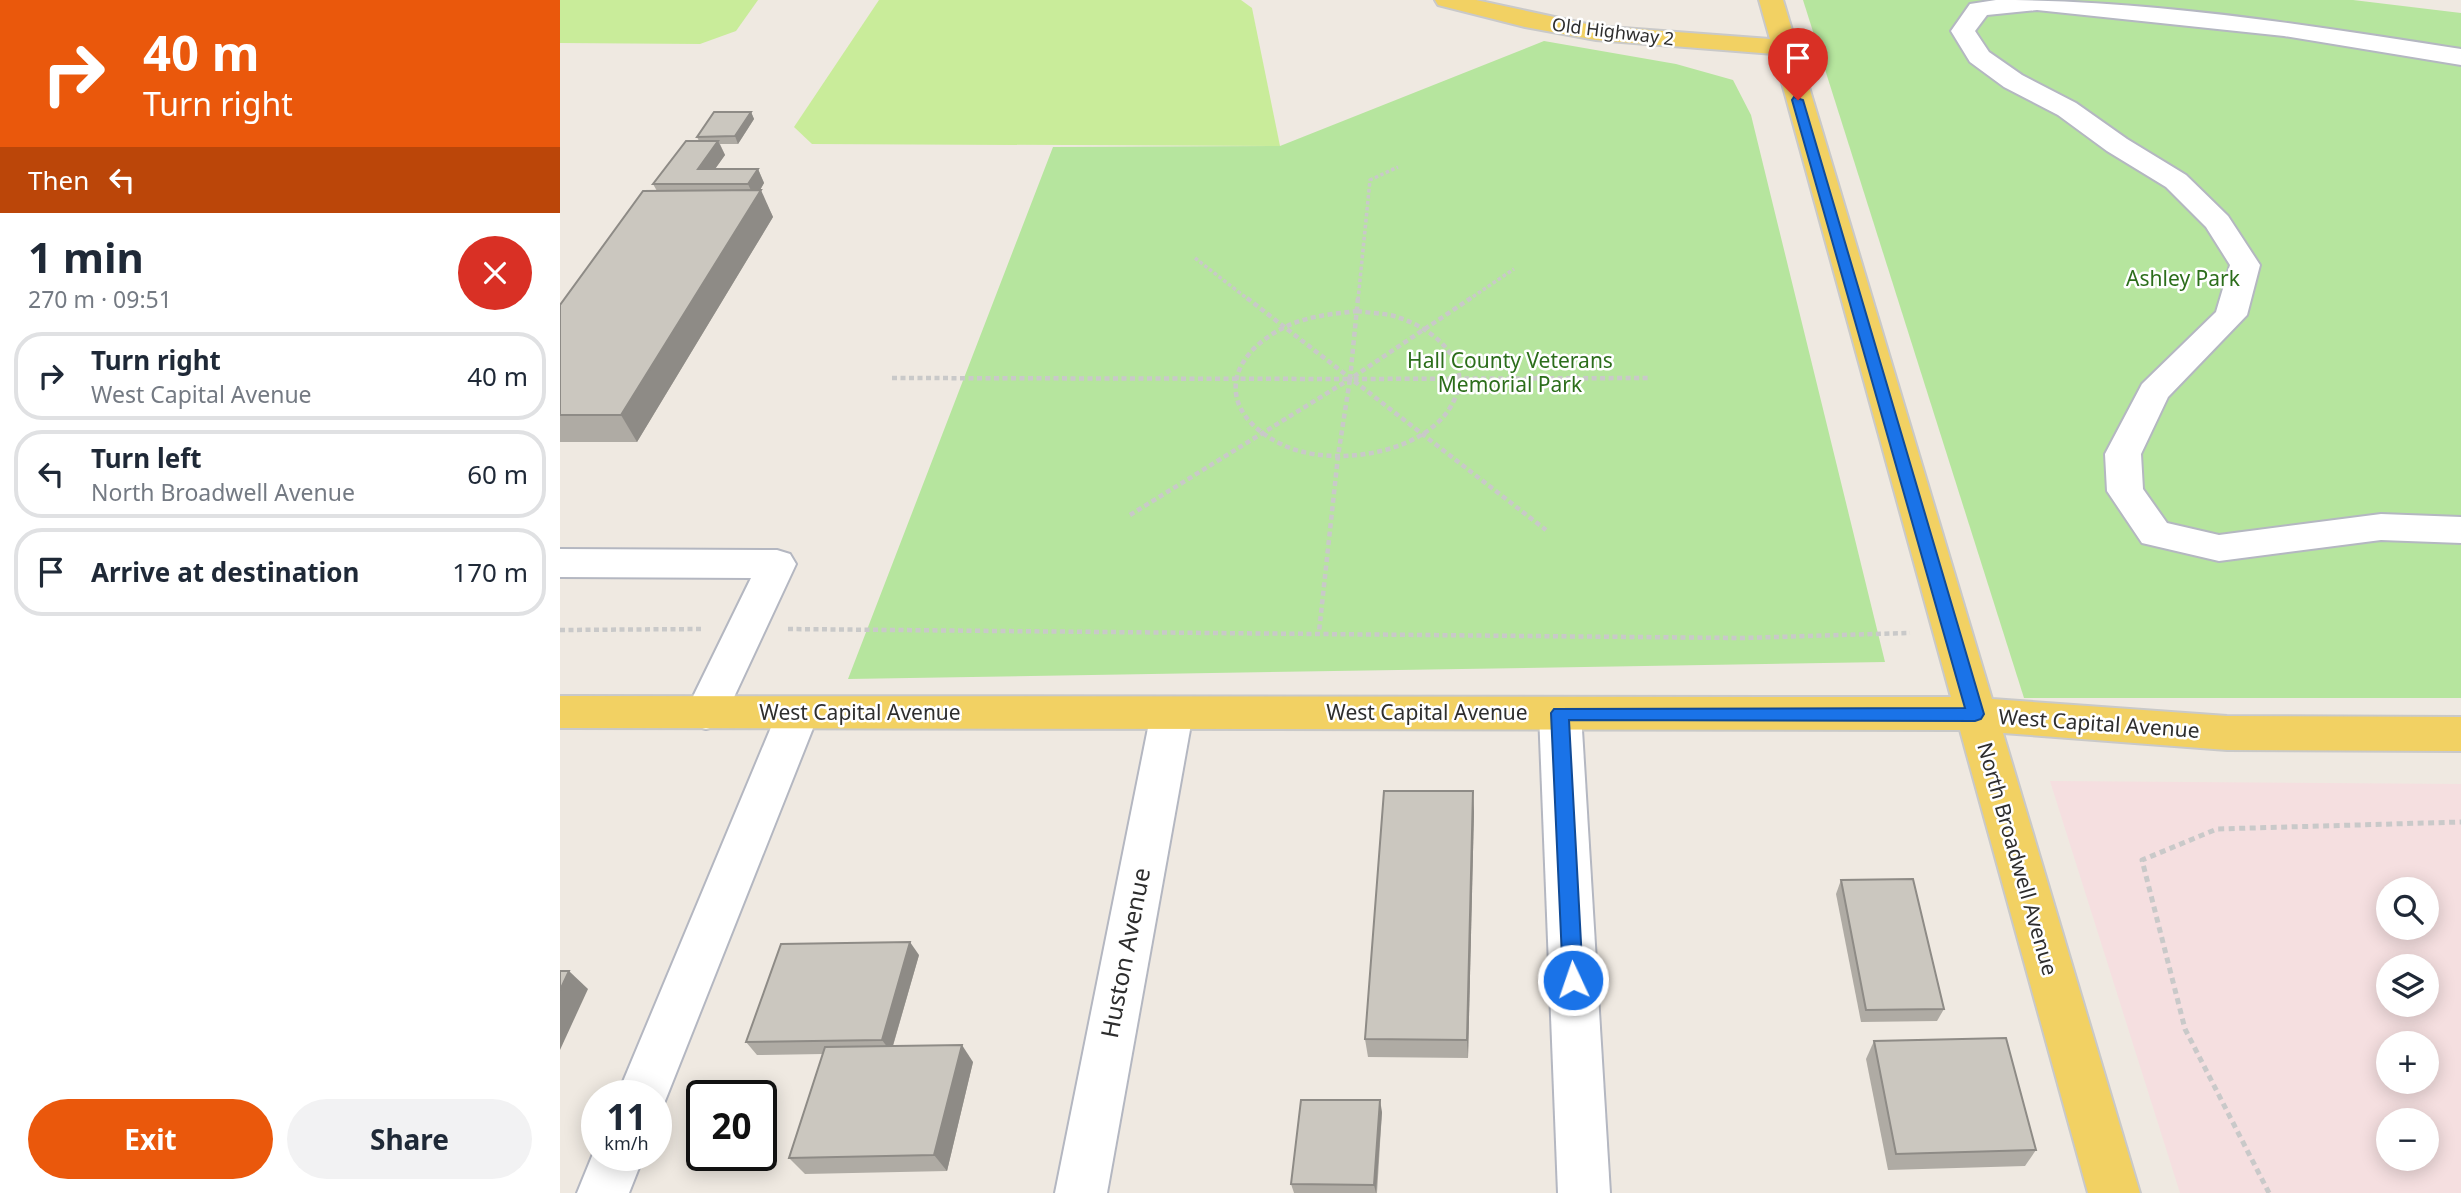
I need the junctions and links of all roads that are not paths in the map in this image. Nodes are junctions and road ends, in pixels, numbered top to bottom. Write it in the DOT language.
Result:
graph roads {
  1 [pos="1447,0"];
  2 [pos="1771,0"];
  3 [pos="1782,47"];
  4 [pos="2461,57"];
  5 [pos="2461,530"];
  6 [pos="560,563"];
  7 [pos="560,712"];
  8 [pos="706,713"];
  9 [pos="798,713"];
  10 [pos="1172,713"];
  11 [pos="1560,713"];
  12 [pos="1975,714"];
  13 [pos="2461,734"];
  14 [pos="649,1080"];
  15 [pos="612,1171"];
  16 [pos="603,1193"];
  17 [pos="1081,1193"];
  18 [pos="1584,1193"];
  19 [pos="2114,1193"];
  1 -- 3 [label="main road, Old Highway 2"];
  2 -- 3 [label="main road, North Broadwell Avenue"];
  3 -- 12 [label="main road, North Broadwell Avenue"];
  4 -- 5 [label="street"];
  6 -- 8 [label="street"];
  7 -- 8 [label="main road, West Capital Avenue"];
  8 -- 9 [label="main road, West Capital Avenue"];
  9 -- 10 [label="main road, West Capital Avenue"];
  9 -- 14 [label="street"];
  10 -- 11 [label="main road, West Capital Avenue"];
  10 -- 17 [label="street, Huston Avenue"];
  11 -- 12 [label="main road, West Capital Avenue"];
  11 -- 18 [label="street"];
  12 -- 13 [label="main road, West Capital Avenue"];
  12 -- 19 [label="main road, North Broadwell Avenue"];
  15 -- 16 [label="street"];
}
